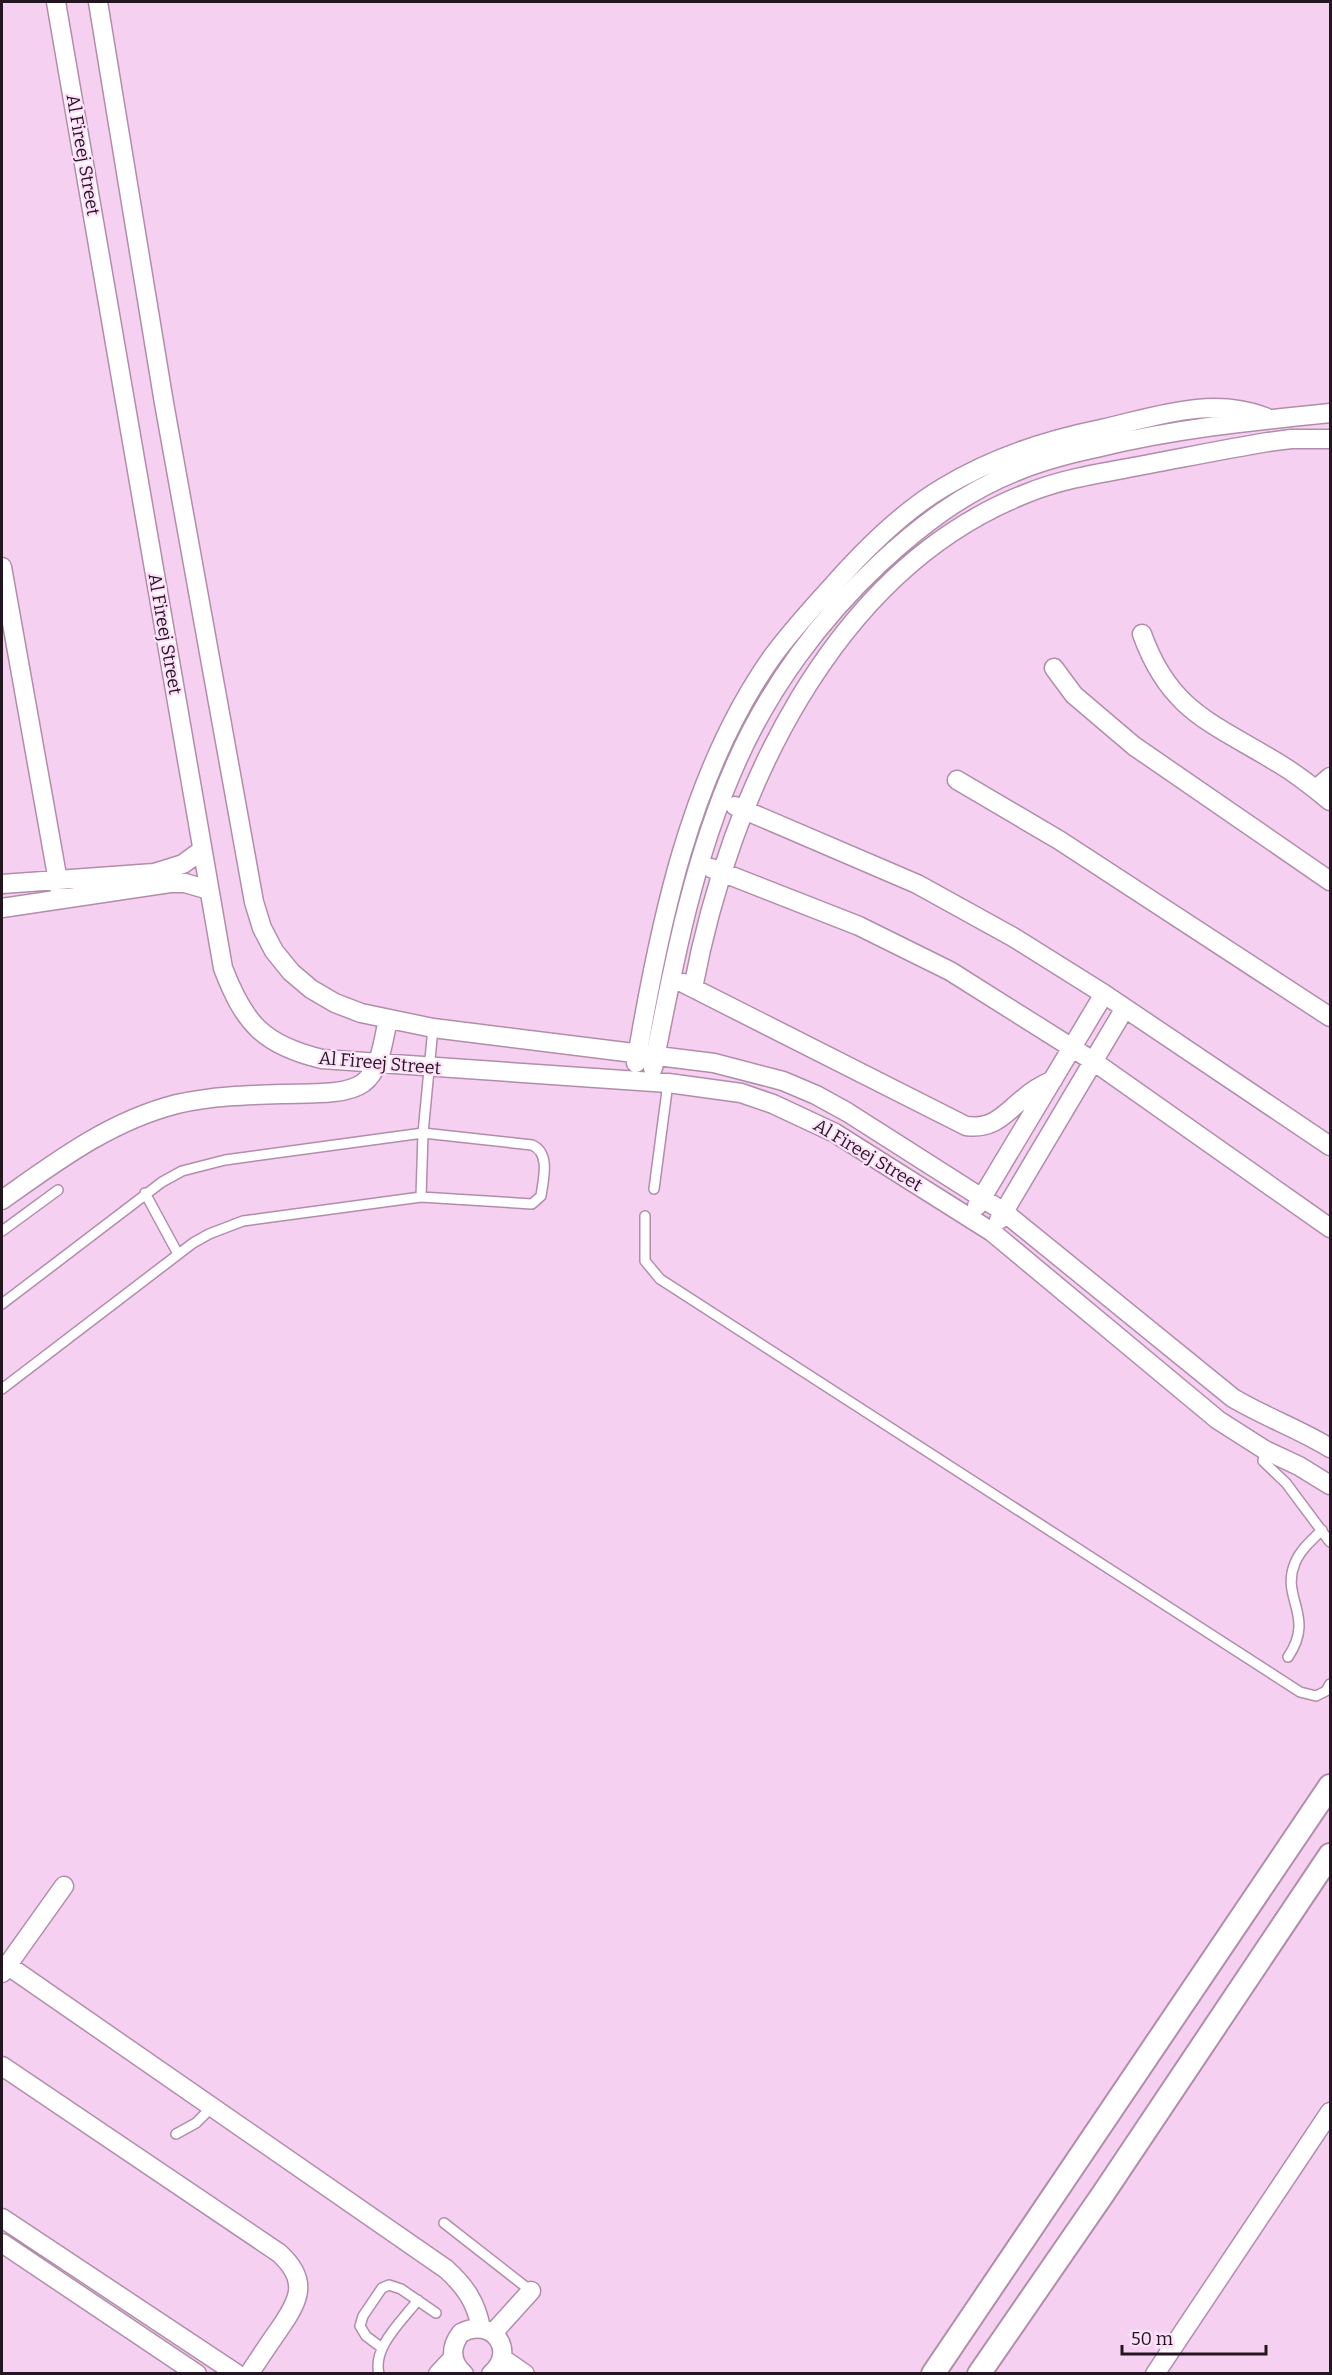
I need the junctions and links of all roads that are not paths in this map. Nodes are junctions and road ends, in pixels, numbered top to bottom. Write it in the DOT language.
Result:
graph roads {
  1 [pos="56,2"];
  2 [pos="98,2"];
  3 [pos="1330,413"];
  4 [pos="1330,439"];
  5 [pos="2,567"];
  6 [pos="830,601"];
  7 [pos="1142,633"];
  8 [pos="1054,668"];
  9 [pos="1330,777"];
  10 [pos="957,780"];
  11 [pos="1316,789"];
  12 [pos="703,793"];
  13 [pos="721,801"];
  14 [pos="1330,801"];
  15 [pos="744,810"];
  16 [pos="202,850"];
  17 [pos="681,857"];
  18 [pos="699,864"];
  19 [pos="721,872"];
  20 [pos="58,879"];
  21 [pos="1330,881"];
  22 [pos="2,884"];
  23 [pos="209,890"];
  24 [pos="61,898"];
  25 [pos="2,908"];
  26 [pos="653,966"];
  27 [pos="672,977"];
  28 [pos="693,988"];
  29 [pos="1104,994"];
  30 [pos="1125,1008"];
  31 [pos="1330,1017"];
  32 [pos="388,1020"];
  33 [pos="433,1028"];
  34 [pos="1072,1047"];
  35 [pos="646,1055"];
  36 [pos="1093,1061"];
  37 [pos="376,1064"];
  38 [pos="429,1067"];
  39 [pos="1053,1080"];
  40 [pos="650,1081"];
  41 [pos="423,1133"];
  42 [pos="1330,1146"];
  43 [pos="654,1189"];
  44 [pos="58,1190"];
  45 [pos="145,1193"];
  46 [pos="421,1197"];
  47 [pos="982,1197"];
  48 [pos="2,1200"];
  49 [pos="1004,1212"];
  50 [pos="645,1216"];
  51 [pos="970,1218"];
  52 [pos="1330,1228"];
  53 [pos="2,1231"];
  54 [pos="992,1232"];
  55 [pos="178,1254"];
  56 [pos="2,1304"];
  57 [pos="2,1389"];
  58 [pos="1233,1398"];
  59 [pos="1218,1420"];
  60 [pos="1294,1429"];
  61 [pos="1330,1448"];
  62 [pos="1272,1453"];
  63 [pos="1330,1485"];
  64 [pos="1322,1530"];
  65 [pos="1330,1542"];
  66 [pos="1288,1657"];
  67 [pos="1330,1684"];
  68 [pos="1330,1786"];
  69 [pos="1330,1855"];
  70 [pos="64,1886"];
  71 [pos="4,1969"];
  72 [pos="2,2066"];
  73 [pos="212,2107"];
  74 [pos="1330,2112"];
  75 [pos="176,2134"];
  76 [pos="2,2218"];
  77 [pos="444,2223"];
  78 [pos="2,2243"];
  79 [pos="531,2291"];
  80 [pos="418,2300"];
  81 [pos="436,2313"];
  82 [pos="487,2331"];
  83 [pos="382,2348"];
  84 [pos="453,2358"];
  85 [pos="502,2358"];
  86 [pos="197,2373"];
  87 [pos="237,2373"];
  88 [pos="249,2373"];
  89 [pos="379,2373"];
  90 [pos="438,2373"];
  91 [pos="464,2373"];
  92 [pos="492,2373"];
  93 [pos="525,2373"];
  94 [pos="933,2373"];
  95 [pos="979,2373"];
  96 [pos="1155,2373"];
  1 -- 16 [label="street, Al Fireej Street"];
  2 -- 32 [label="street, Al Fireej Street"];
  3 -- 6 [label="street"];
  4 -- 15 [label="street"];
  5 -- 20 [label="street"];
  6 -- 12 [label="street"];
  6 -- 13 [label="street"];
  7 -- 11 [label="street"];
  8 -- 21 [label="street"];
  9 -- 11 [label="street"];
  10 -- 31 [label="street"];
  11 -- 14 [label="street"];
  12 -- 13 [label="street"];
  12 -- 17 [label="street"];
  13 -- 15 [label="street"];
  13 -- 18 [label="street"];
  15 -- 19 [label="street"];
  15 -- 29 [label="street"];
  16 -- 20 [label="street"];
  16 -- 23 [label="street, Al Fireej Street"];
  17 -- 18 [label="street"];
  17 -- 26 [label="street"];
  18 -- 19 [label="street"];
  18 -- 27 [label="street"];
  19 -- 28 [label="street"];
  19 -- 34 [label="street"];
  20 -- 22 [label="street"];
  20 -- 24 [label="street"];
  23 -- 24 [label="street"];
  23 -- 37 [label="street, Al Fireej Street"];
  24 -- 25 [label="street"];
  26 -- 27 [label="street"];
  26 -- 35 [label="street"];
  27 -- 28 [label="street"];
  27 -- 35 [label="street"];
  28 -- 39 [label="street"];
  29 -- 30 [label="street"];
  29 -- 34 [label="street"];
  30 -- 36 [label="street"];
  30 -- 42 [label="street"];
  32 -- 33 [label="street, Al Fireej Street"];
  32 -- 37 [label="street"];
  33 -- 35 [label="street, Al Fireej Street"];
  33 -- 38 [label="lane"];
  34 -- 36 [label="street"];
  34 -- 39 [label="street"];
  35 -- 40 [label="street"];
  35 -- 47 [label="street, Al Fireej Street"];
  36 -- 49 [label="street"];
  36 -- 52 [label="street"];
  37 -- 38 [label="street, Al Fireej Street"];
  37 -- 48 [label="street"];
  38 -- 40 [label="street, Al Fireej Street"];
  38 -- 41 [label="lane"];
  39 -- 47 [label="street"];
  40 -- 43 [label="lane"];
  40 -- 51 [label="street, Al Fireej Street"];
  41 -- 45 [label="lane"];
  41 -- 46 [label="lane"];
  41 -- 46 [label="lane"];
  44 -- 53 [label="lane"];
  45 -- 55 [label="lane"];
  45 -- 56 [label="lane"];
  46 -- 55 [label="lane"];
  47 -- 49 [label="street, Al Fireej Street"];
  47 -- 51 [label="street"];
  49 -- 54 [label="street"];
  49 -- 58 [label="street, Al Fireej Street"];
  50 -- 67 [label="lane"];
  51 -- 54 [label="street, Al Fireej Street"];
  54 -- 59 [label="street, Al Fireej Street"];
  55 -- 57 [label="lane"];
  58 -- 59 [label="street"];
  58 -- 60 [label="street, Al Fireej Street"];
  59 -- 62 [label="street, Al Fireej Street"];
  60 -- 61 [label="street, Al Fireej Street"];
  60 -- 62 [label="street"];
  62 -- 63 [label="street, Al Fireej Street"];
  62 -- 64 [label="lane"];
  64 -- 65 [label="lane"];
  64 -- 66 [label="lane"];
  68 -- 94 [label="street"];
  69 -- 95 [label="street"];
  70 -- 71 [label="street"];
  71 -- 73 [label="street"];
  72 -- 88 [label="street"];
  73 -- 75 [label="lane"];
  73 -- 82 [label="street"];
  74 -- 96 [label="street"];
  76 -- 87 [label="street"];
  77 -- 79 [label="lane"];
  78 -- 86 [label="street"];
  79 -- 82 [label="street"];
  80 -- 81 [label="lane"];
  80 -- 83 [label="lane"];
  80 -- 83 [label="lane"];
  82 -- 84 [label="street"];
  82 -- 85 [label="street"];
  83 -- 89 [label="lane"];
  84 -- 90 [label="street"];
  84 -- 91 [label="street"];
  85 -- 92 [label="street"];
  85 -- 93 [label="street"];
}
